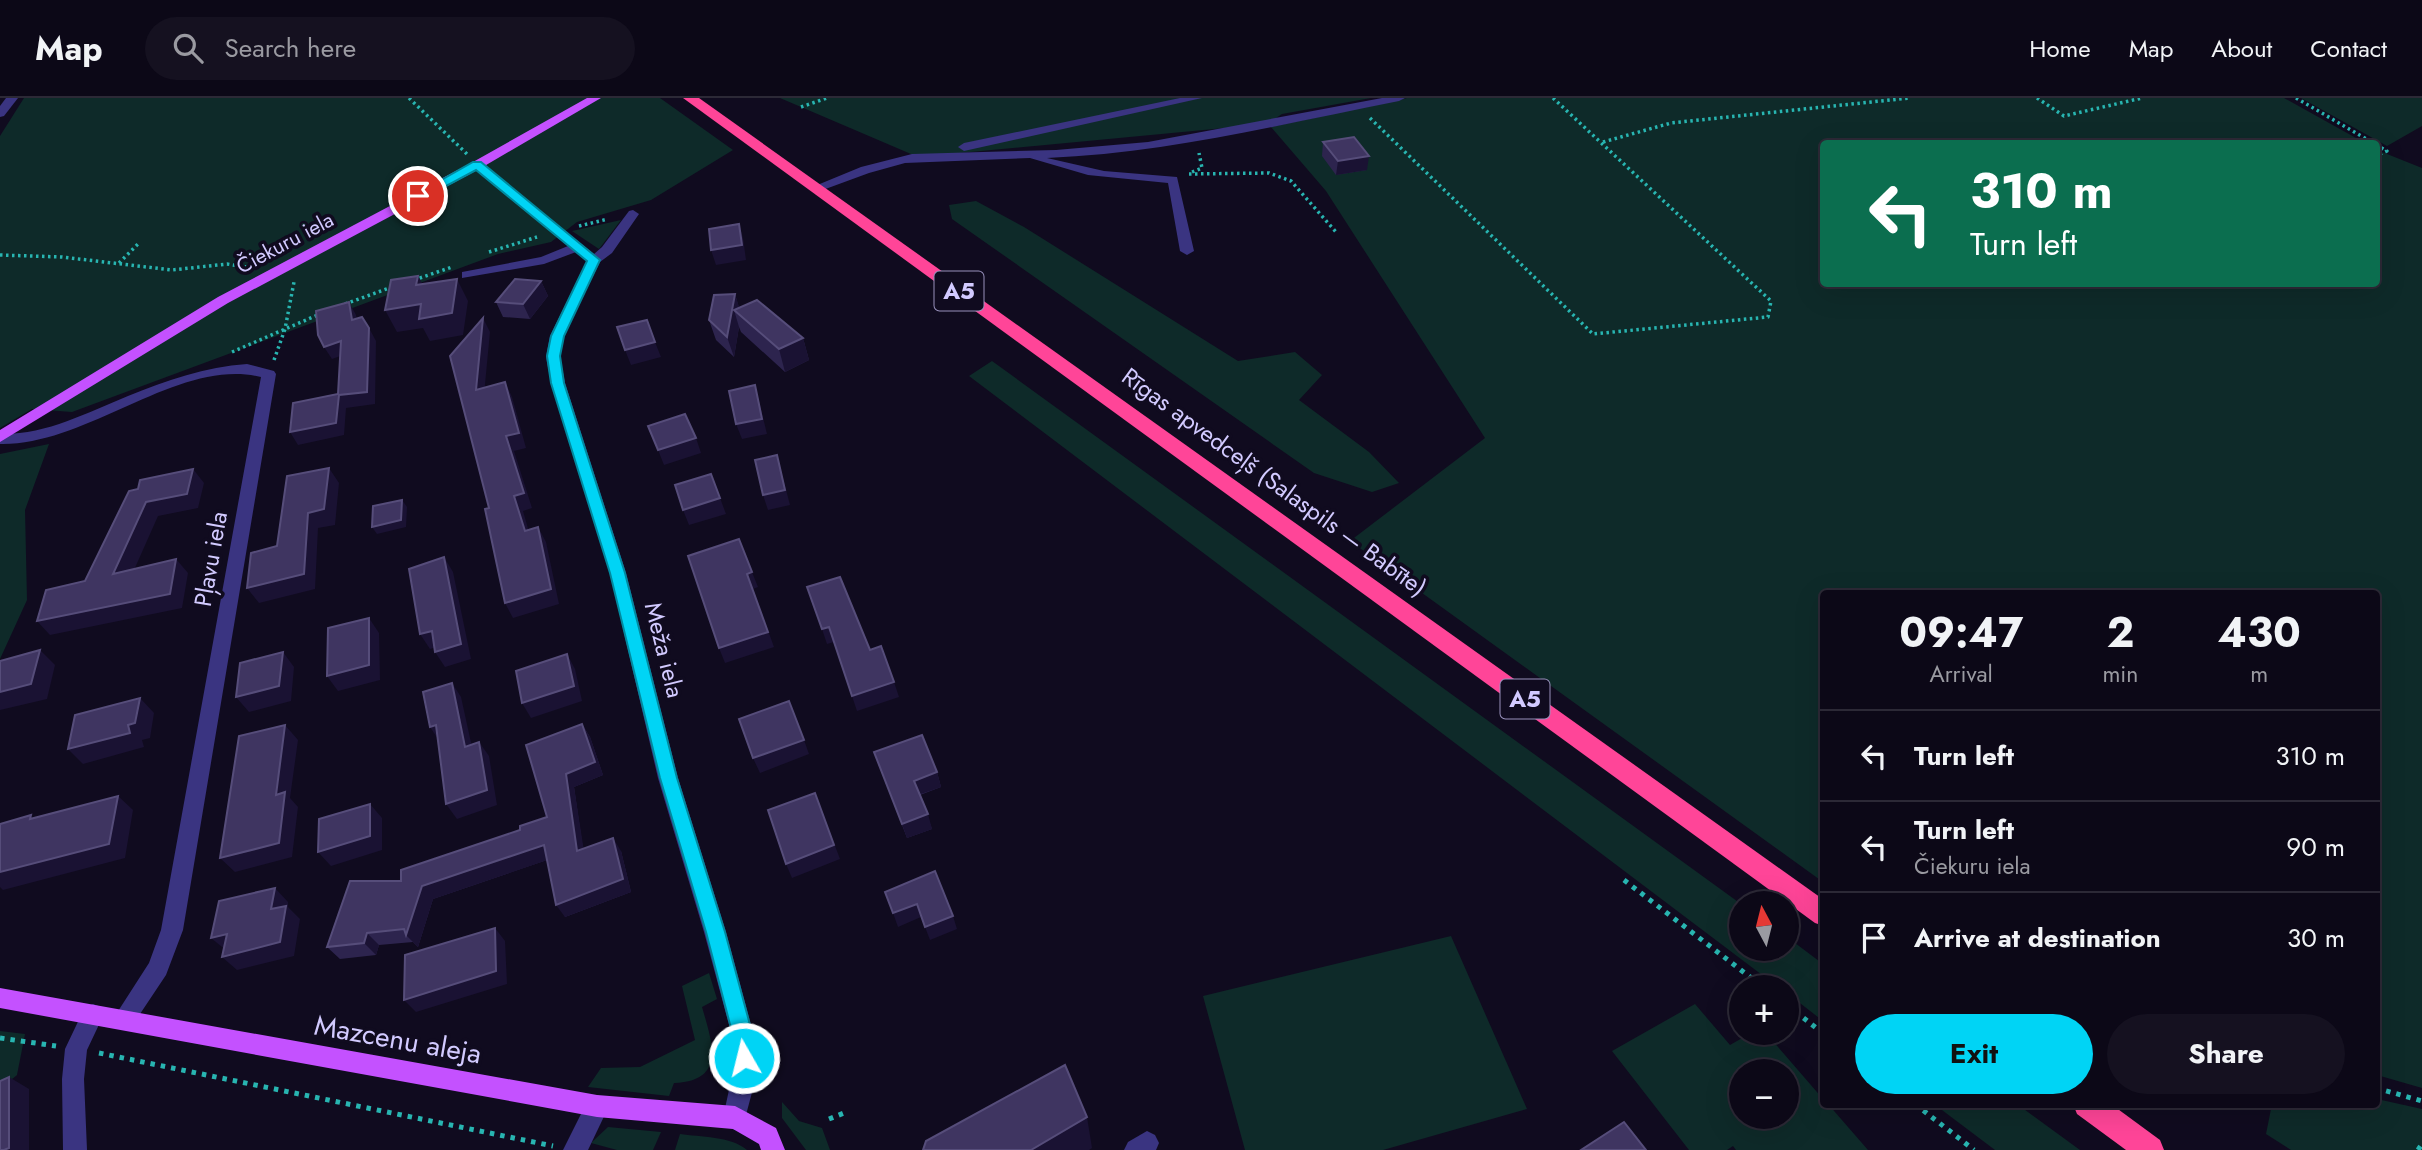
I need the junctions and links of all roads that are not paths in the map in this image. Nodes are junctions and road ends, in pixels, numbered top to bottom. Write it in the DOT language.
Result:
graph roads {
  1 [pos="12,98"];
  2 [pos="595,98"];
  3 [pos="690,98"];
  4 [pos="1196,98"];
  5 [pos="1399,98"];
  6 [pos="0,114"];
  7 [pos="1026,155"];
  8 [pos="903,160"];
  9 [pos="477,165"];
  10 [pos="816,188"];
  11 [pos="633,214"];
  12 [pos="1187,251"];
  13 [pos="587,253"];
  14 [pos="462,270"];
  15 [pos="0,438"];
  16 [pos="1820,912"];
  17 [pos="0,998"];
  18 [pos="93,1014"];
  19 [pos="124,1019"];
  20 [pos="597,1106"];
  21 [pos="2092,1108"];
  22 [pos="735,1118"];
  23 [pos="75,1150"];
  24 [pos="575,1150"];
  25 [pos="773,1150"];
  26 [pos="2150,1150"];
  1 -- 6 [label="street"];
  2 -- 9 [label="main road, Čiekuru iela"];
  3 -- 10 [label="highway, Rīgas apvedceļš (Salaspils — Babīte) / A5"];
  4 -- 8 [label="street"];
  5 -- 7 [label="street"];
  7 -- 8 [label="street"];
  7 -- 12 [label="street"];
  8 -- 10 [label="street"];
  9 -- 13 [label="street"];
  9 -- 15 [label="main road, Čiekuru iela"];
  10 -- 16 [label="highway, Rīgas apvedceļš (Salaspils — Babīte) / A5"];
  11 -- 13 [label="street, Meža iela"];
  13 -- 14 [label="street"];
  13 -- 22 [label="street, Meža iela"];
  15 -- 19 [label="street, Pļavu iela"];
  17 -- 18 [label="main road, Mazcenu aleja"];
  18 -- 19 [label="main road, Mazcenu aleja"];
  18 -- 23 [label="street"];
  19 -- 20 [label="main road, Mazcenu aleja"];
  20 -- 22 [label="main road, Mazcenu aleja"];
  20 -- 24 [label="street"];
  21 -- 26 [label="highway"];
  22 -- 25 [label="main road, Mazcenu aleja"];
}
